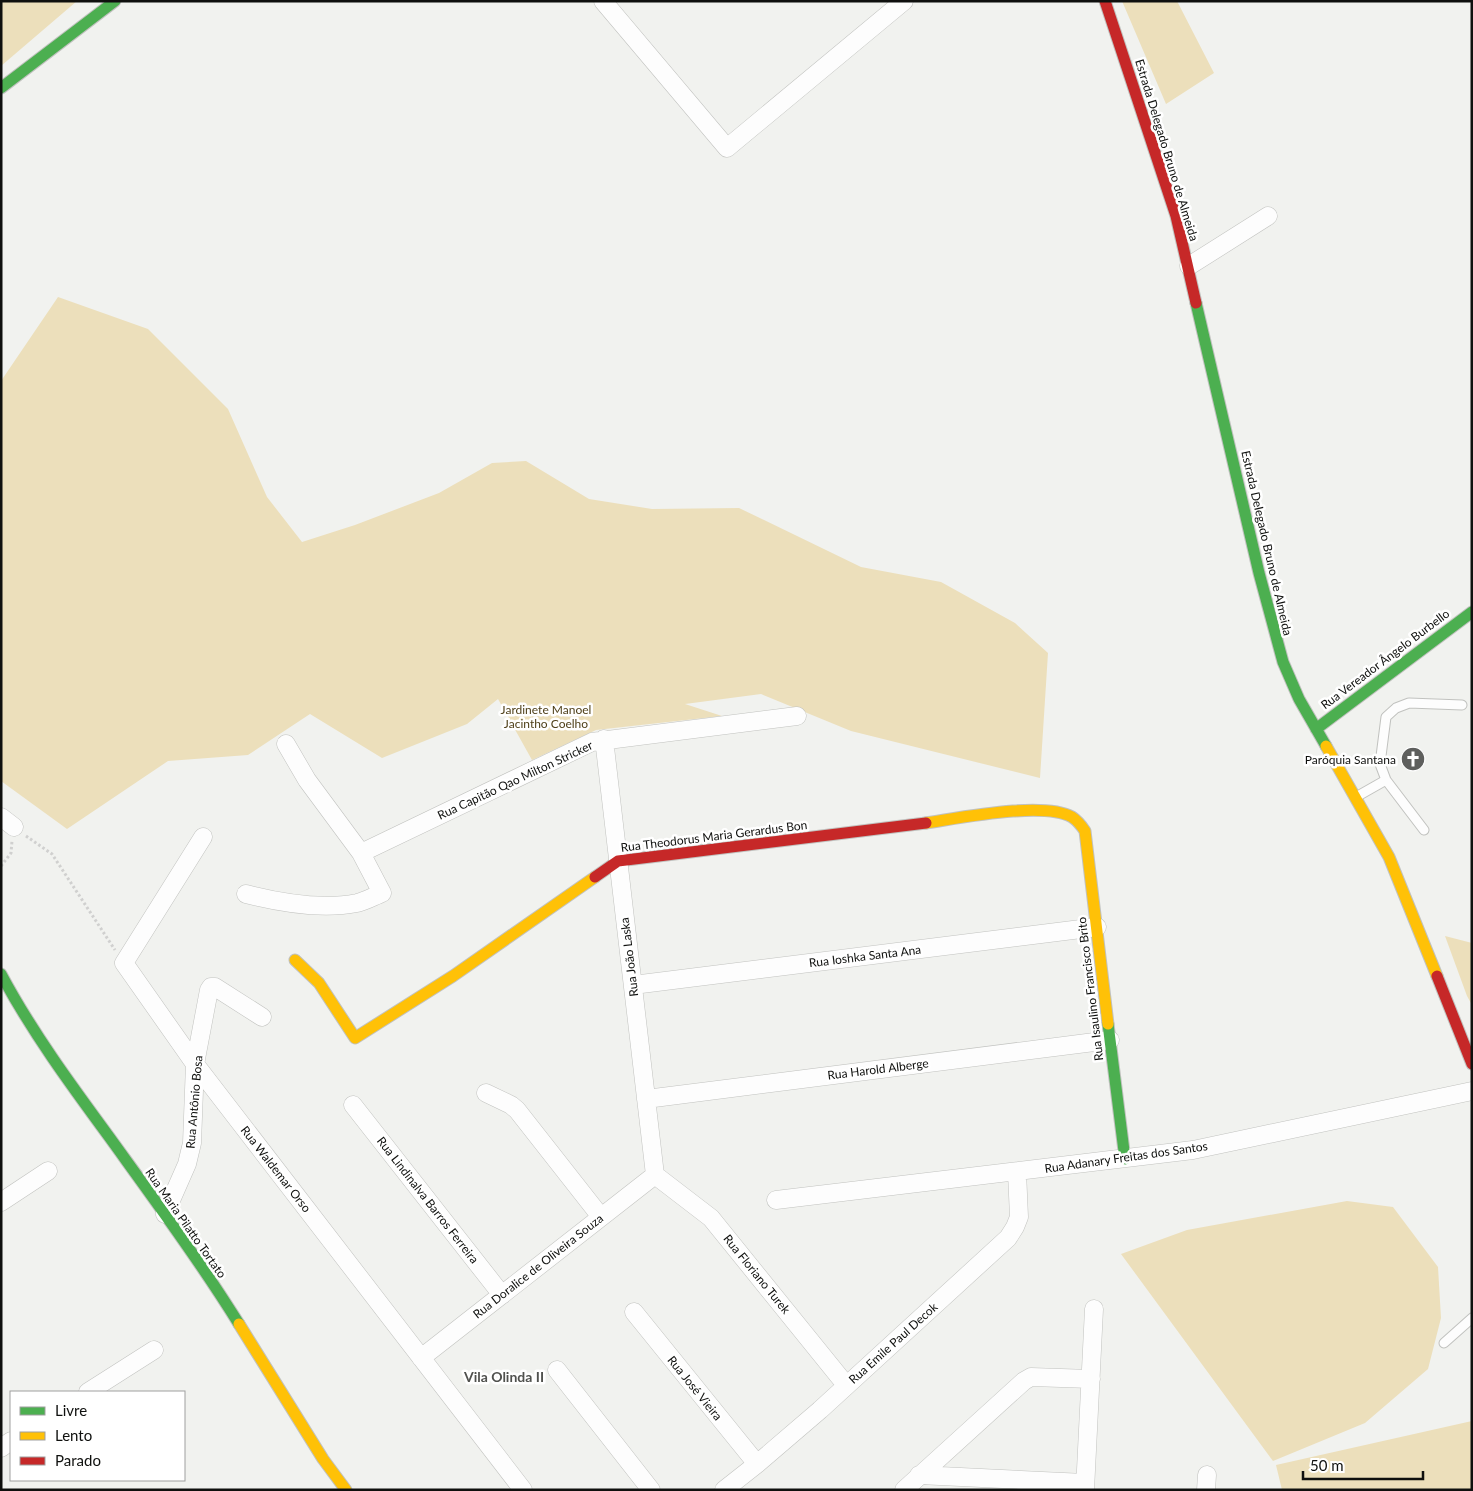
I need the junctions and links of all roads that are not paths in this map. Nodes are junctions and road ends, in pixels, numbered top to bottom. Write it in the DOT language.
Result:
graph roads {
  1 [pos="115,1"];
  2 [pos="602,1"];
  3 [pos="904,1"];
  4 [pos="1105,1"];
  5 [pos="1,88"];
  6 [pos="1268,216"];
  7 [pos="1188,266"];
  8 [pos="1472,612"];
  9 [pos="1462,705"];
  10 [pos="796,716"];
  11 [pos="1316,729"];
  12 [pos="604,739"];
  13 [pos="286,744"];
  14 [pos="1386,780"];
  15 [pos="1356,798"];
  16 [pos="1076,819"];
  17 [pos="1424,830"];
  18 [pos="203,837"];
  19 [pos="360,853"];
  20 [pos="618,861"];
  21 [pos="246,894"];
  22 [pos="1097,928"];
  23 [pos="295,960"];
  24 [pos="1,974"];
  25 [pos="633,985"];
  26 [pos="262,1017"];
  27 [pos="1110,1040"];
  28 [pos="195,1064"];
  29 [pos="1472,1064"];
  30 [pos="1472,1092"];
  31 [pos="486,1093"];
  32 [pos="646,1098"];
  33 [pos="353,1105"];
  34 [pos="1125,1159"];
  35 [pos="48,1171"];
  36 [pos="1017,1172"];
  37 [pos="655,1175"];
  38 [pos="776,1200"];
  39 [pos="1,1202"];
  40 [pos="165,1214"];
  41 [pos="601,1218"];
  42 [pos="502,1294"];
  43 [pos="1094,1309"];
  44 [pos="634,1312"];
  45 [pos="1472,1318"];
  46 [pos="1444,1343"];
  47 [pos="154,1350"];
  48 [pos="421,1358"];
  49 [pos="557,1370"];
  50 [pos="1091,1379"];
  51 [pos="846,1385"];
  52 [pos="90,1391"];
  53 [pos="757,1464"];
  54 [pos="919,1476"];
  55 [pos="1085,1487"];
  56 [pos="346,1490"];
  57 [pos="524,1490"];
  58 [pos="650,1490"];
  59 [pos="724,1490"];
  60 [pos="904,1490"];
  1 -- 5 [label="street"];
  2 -- 3 [label="street"];
  4 -- 7 [label="street, Estrada Delegado Bruno de Almeida"];
  6 -- 7 [label="street"];
  7 -- 11 [label="street, Estrada Delegado Bruno de Almeida"];
  8 -- 11 [label="street, Rua Vereador Ângelo Burbello"];
  9 -- 14 [label="lane"];
  10 -- 12 [label="street, Rua Capitão Qao Milton Stricker"];
  11 -- 15 [label="street, Estrada Delegado Bruno de Almeida"];
  12 -- 19 [label="street, Rua Capitão Qao Milton Stricker"];
  12 -- 20 [label="street, Rua João Laska"];
  13 -- 19 [label="street"];
  14 -- 15 [label="lane"];
  14 -- 17 [label="lane"];
  15 -- 29 [label="street, Estrada Delegado Bruno de Almeida"];
  16 -- 20 [label="street, Rua Theodorus Maria Gerardus Bon"];
  16 -- 22 [label="street, Rua Isaulino Francisco Brito"];
  18 -- 28 [label="street, Rua Waldemar Orso"];
  19 -- 21 [label="street"];
  20 -- 23 [label="street, Rua Theodorus Maria Gerardus Bon"];
  20 -- 25 [label="street, Rua João Laska"];
  22 -- 25 [label="street, Rua Ioshka Santa Ana"];
  22 -- 27 [label="street, Rua Isaulino Francisco Brito"];
  24 -- 40 [label="street, Rua Maria Pilatto Tortato"];
  25 -- 32 [label="street, Rua João Laska"];
  26 -- 28 [label="street, Rua Antônio Bosa"];
  27 -- 32 [label="street, Rua Harold Alberge"];
  27 -- 34 [label="street, Rua Isaulino Francisco Brito"];
  28 -- 40 [label="street, Rua Antônio Bosa"];
  28 -- 48 [label="street, Rua Waldemar Orso"];
  30 -- 34 [label="street, Rua Adanary Freitas dos Santos"];
  31 -- 41 [label="street"];
  32 -- 37 [label="street, Rua João Laska"];
  33 -- 42 [label="street, Rua Lindinalva Barros Ferreira"];
  34 -- 36 [label="street, Rua Adanary Freitas dos Santos"];
  35 -- 39 [label="street"];
  36 -- 38 [label="street, Rua Adanary Freitas dos Santos"];
  36 -- 51 [label="street, Rua Emile Paul Decok"];
  37 -- 41 [label="street, Rua Doralice de Oliveira Souza"];
  37 -- 51 [label="street, Rua Floriano Turek"];
  40 -- 56 [label="street, Rua Maria Pilatto Tortato"];
  41 -- 42 [label="street, Rua Doralice de Oliveira Souza"];
  42 -- 48 [label="street, Rua Doralice de Oliveira Souza"];
  43 -- 50 [label="street"];
  44 -- 53 [label="street, Rua José Vieira"];
  45 -- 46 [label="lane"];
  47 -- 52 [label="street"];
  48 -- 57 [label="street, Rua Waldemar Orso"];
  49 -- 58 [label="street"];
  50 -- 54 [label="street"];
  50 -- 55 [label="street"];
  51 -- 53 [label="street, Rua Emile Paul Decok"];
  53 -- 59 [label="street, Rua Emile Paul Decok"];
  54 -- 55 [label="street"];
  54 -- 60 [label="street"];
}
